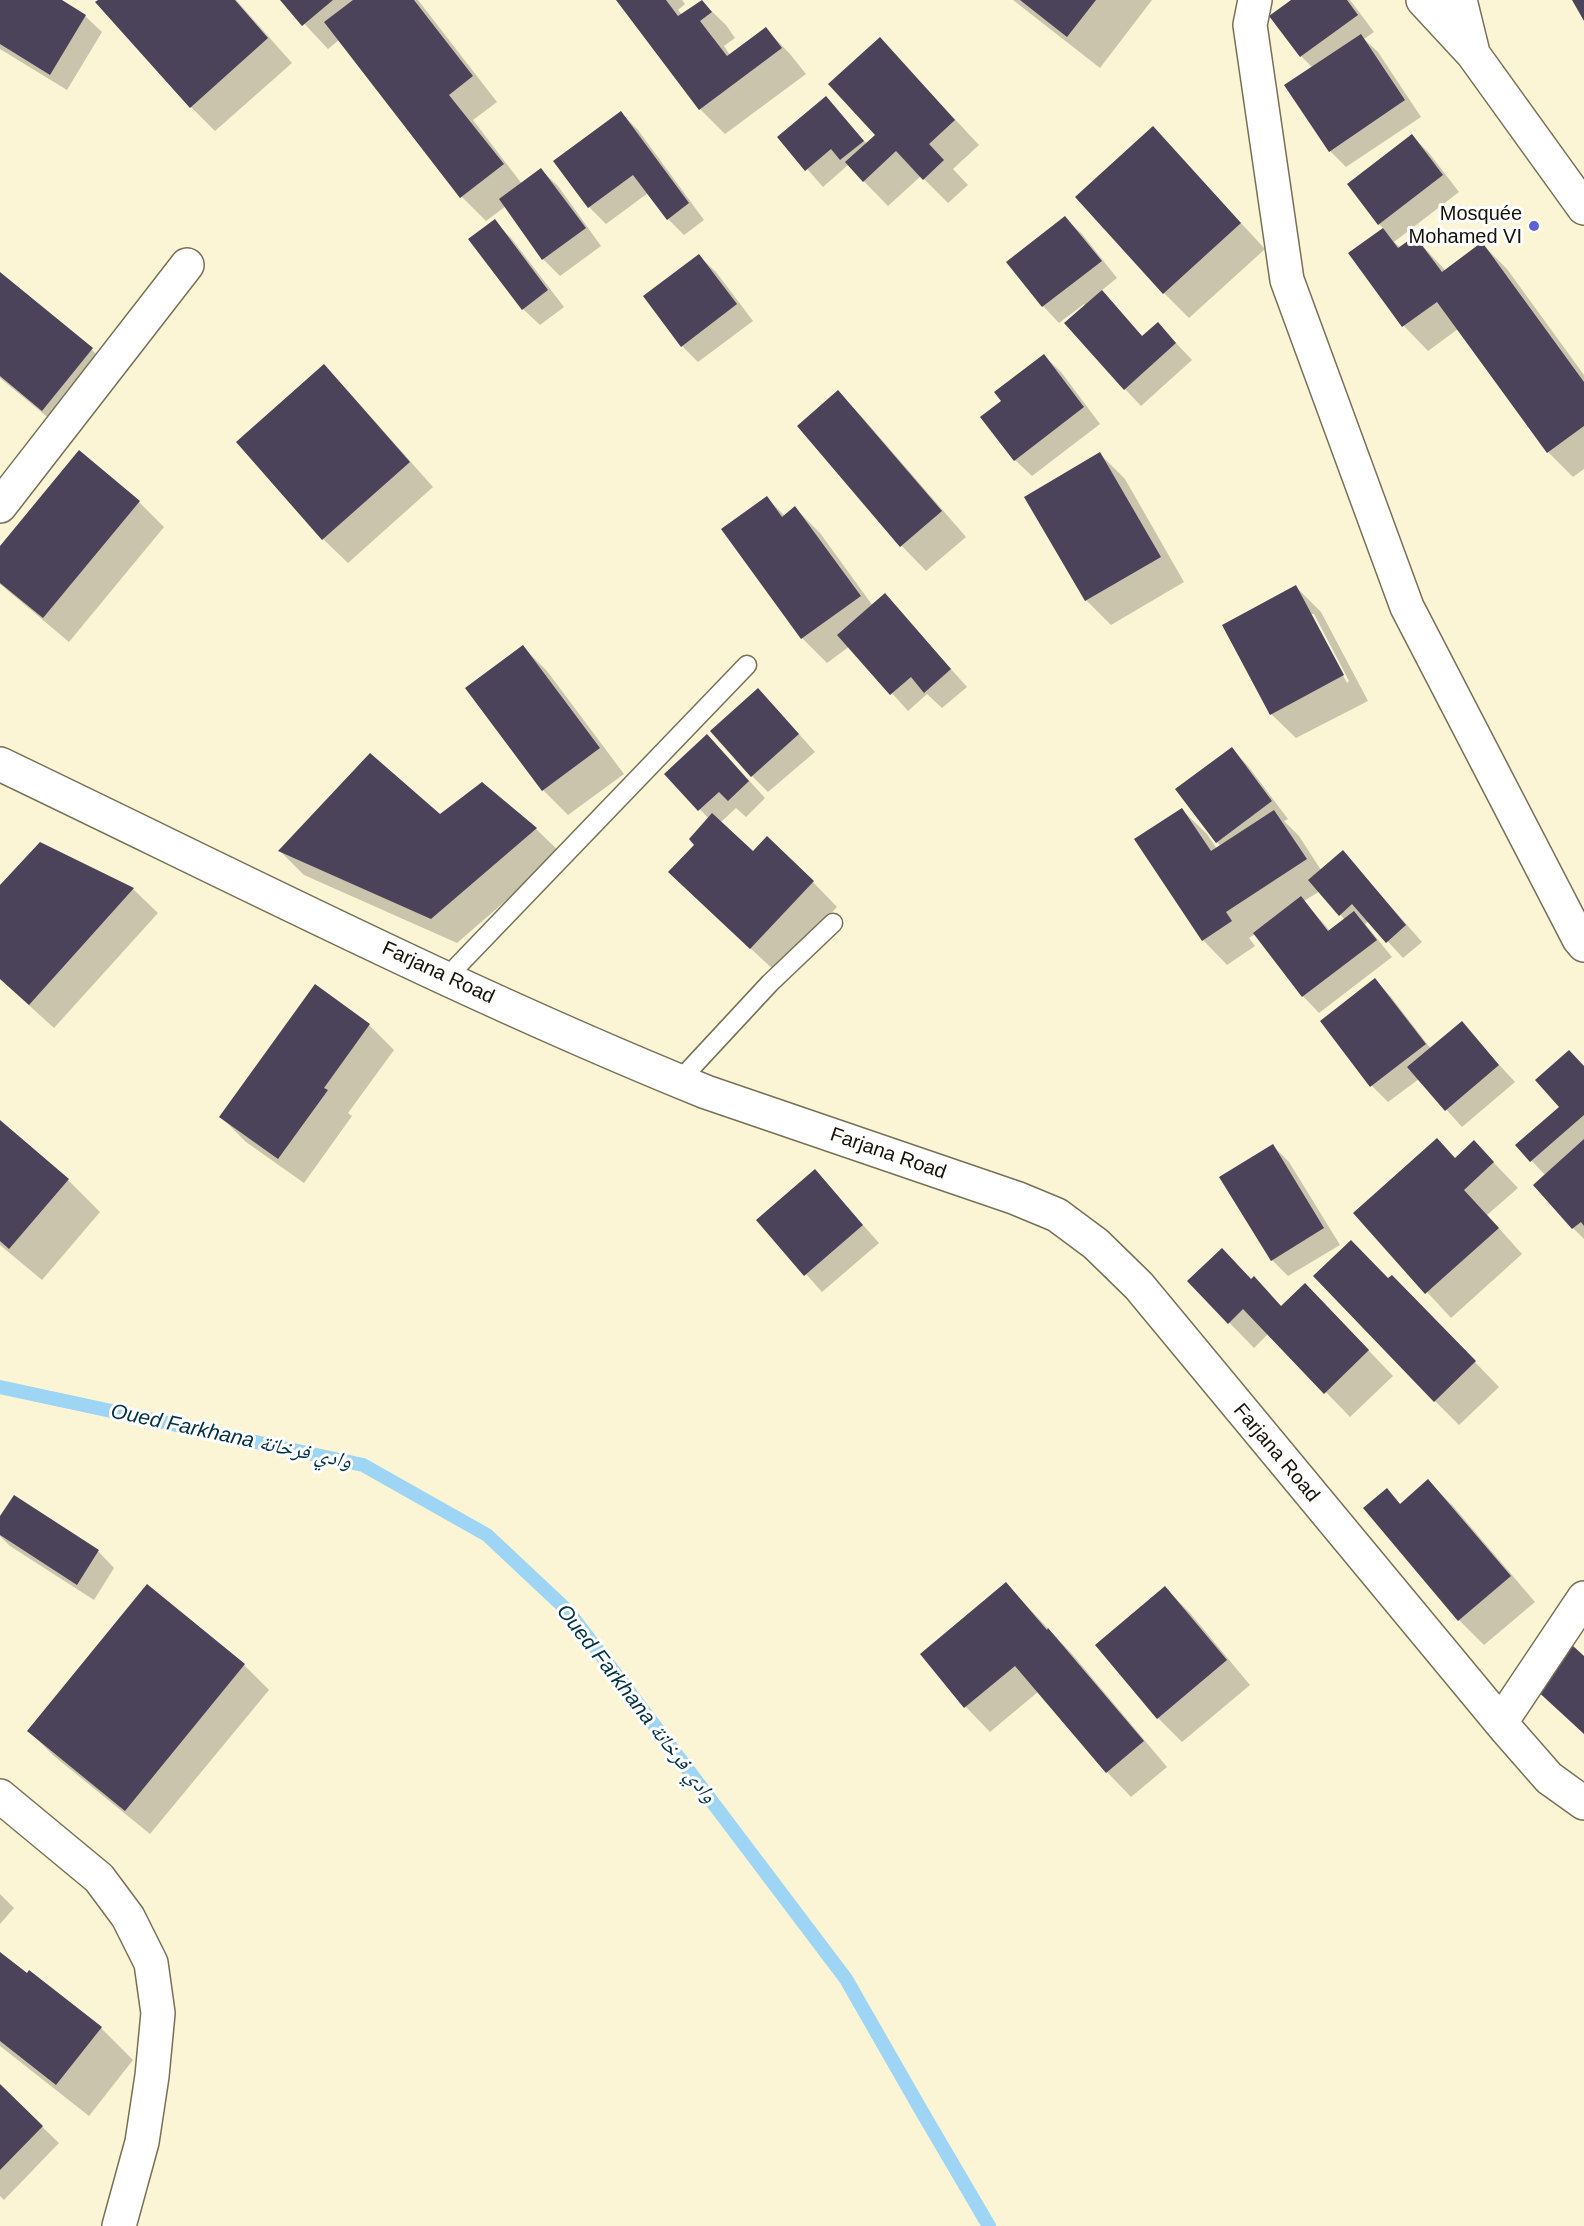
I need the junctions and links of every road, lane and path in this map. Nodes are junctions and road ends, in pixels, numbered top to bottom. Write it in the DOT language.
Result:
graph roads {
  1 [pos="1255,0"];
  2 [pos="1423,0"];
  3 [pos="1460,0"];
  4 [pos="1473,54"];
  5 [pos="1584,208"];
  6 [pos="187,265"];
  7 [pos="0,506"];
  8 [pos="747,665"];
  9 [pos="0,764"];
  10 [pos="833,923"];
  11 [pos="1584,945"];
  12 [pos="446,978"];
  13 [pos="679,1081"];
  14 [pos="1584,1598"];
  15 [pos="1501,1722"];
  16 [pos="0,1796"];
  17 [pos="1584,1803"];
  18 [pos="119,2226"];
  1 -- 11 [label="street"];
  2 -- 4 [label="street"];
  3 -- 4 [label="street"];
  4 -- 5 [label="street"];
  6 -- 7 [label="street"];
  8 -- 12 [label="lane"];
  9 -- 12 [label="street, Farjana Road"];
  10 -- 13 [label="lane"];
  12 -- 13 [label="street, Farjana Road"];
  13 -- 15 [label="street, Farjana Road"];
  14 -- 15 [label="street"];
  15 -- 17 [label="street, Farjana Road"];
  16 -- 18 [label="street"];
}
